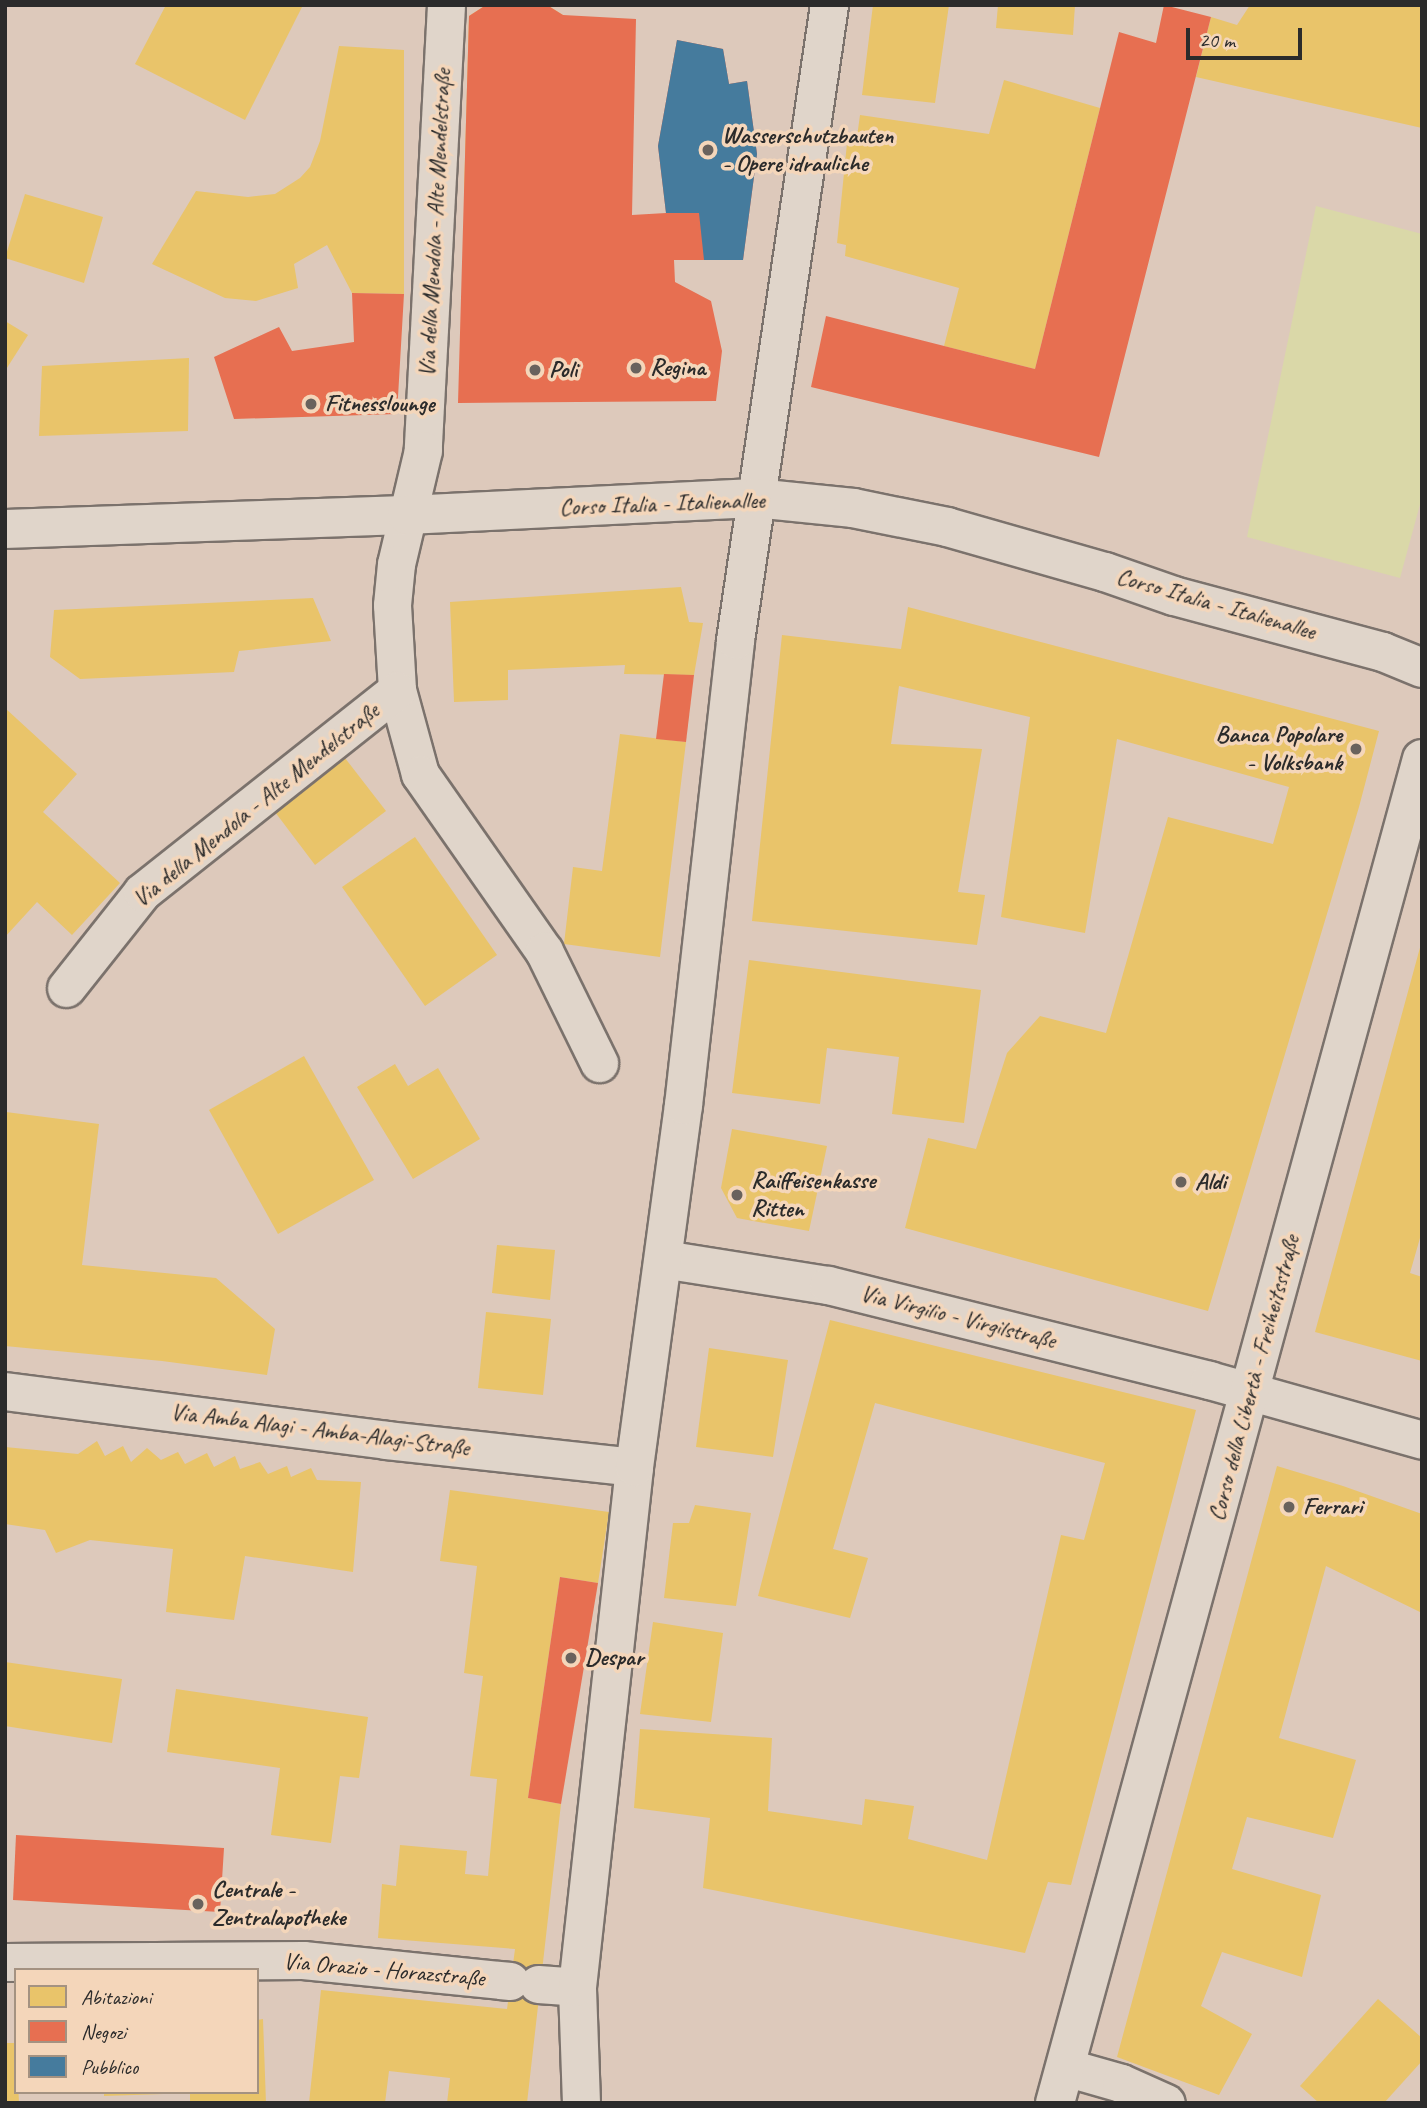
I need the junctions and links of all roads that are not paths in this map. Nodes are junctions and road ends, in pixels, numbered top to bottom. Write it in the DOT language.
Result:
graph roads {
  1 [pos="446,5"];
  2 [pos="829,5"];
  3 [pos="755,498"];
  4 [pos="407,515"];
  5 [pos="5,529"];
  6 [pos="1422,668"];
  7 [pos="397,690"];
  8 [pos="1422,759"];
  9 [pos="66,988"];
  10 [pos="599,1063"];
  11 [pos="663,1259"];
  12 [pos="5,1391"];
  13 [pos="1250,1392"];
  14 [pos="1422,1440"];
  15 [pos="634,1467"];
  16 [pos="5,1962"];
  17 [pos="577,1987"];
  18 [pos="1060,2085"];
  19 [pos="580,2103"];
  20 [pos="1166,2103"];
  1 -- 4 [label="street, Via della Mendola - Alte Mendelstraße"];
  2 -- 3 [label="street"];
  3 -- 4 [label="main road, Corso Italia - Italienallee"];
  3 -- 6 [label="main road, Corso Italia - Italienallee"];
  3 -- 11 [label="street"];
  4 -- 5 [label="main road, Corso Italia - Italienallee"];
  4 -- 7 [label="street, Via della Mendola - Alte Mendelstraße"];
  7 -- 9 [label="street, Via della Mendola - Alte Mendelstraße"];
  7 -- 10 [label="street, Via della Mendola - Alte Mendelstraße"];
  8 -- 13 [label="main road, Corso della Libertà - Freiheitsstraße"];
  11 -- 13 [label="street, Via Virgilio - Virgilstraße"];
  11 -- 15 [label="street"];
  12 -- 15 [label="street, Via Amba Alagi - Amba-Alagi-Straße"];
  13 -- 14 [label="street, Via Virgilio - Virgilstraße"];
  13 -- 18 [label="main road, Corso della Libertà - Freiheitsstraße"];
  15 -- 17 [label="street"];
  16 -- 17 [label="street, Via Orazio - Horazstraße"];
  17 -- 19 [label="street"];
  18 -- 20 [label="street"];
}
